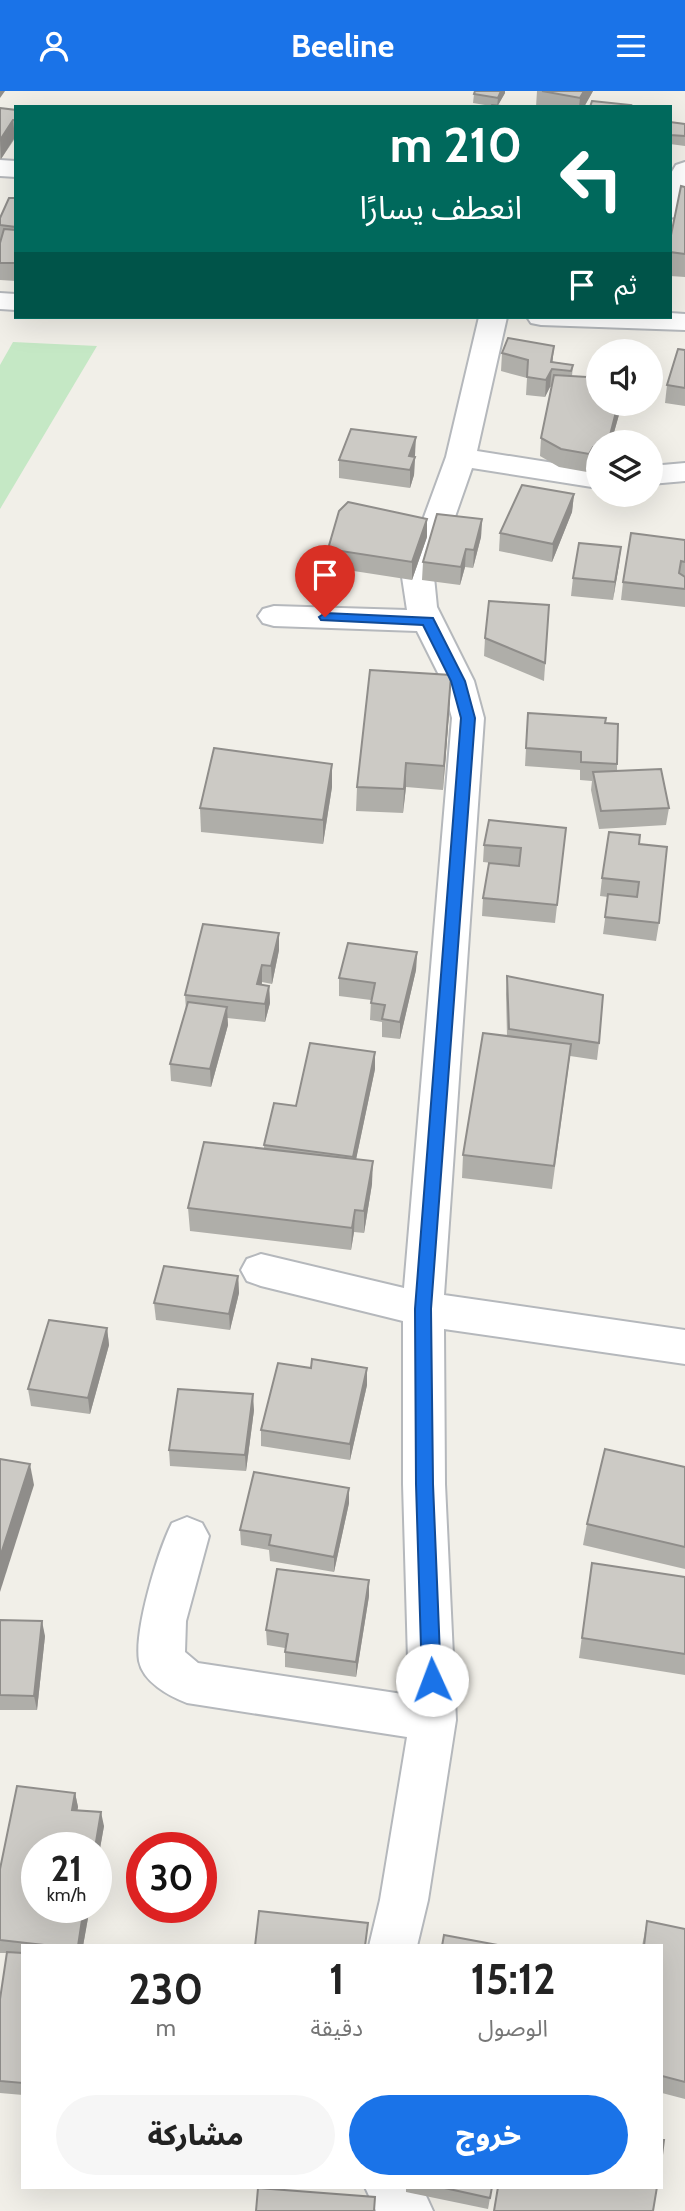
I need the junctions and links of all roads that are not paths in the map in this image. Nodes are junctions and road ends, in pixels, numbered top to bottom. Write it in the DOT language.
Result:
graph roads {
  1 [pos="685,170"];
  2 [pos="672,205"];
  3 [pos="494,319"];
  4 [pos="654,319"];
  5 [pos="685,322"];
  6 [pos="461,457"];
  7 [pos="685,472"];
  8 [pos="663,474"];
  9 [pos="586,477"];
  10 [pos="274,616"];
  11 [pos="428,621"];
  12 [pos="261,1271"];
  13 [pos="423,1309"];
  14 [pos="685,1347"];
  15 [pos="187,1536"];
  16 [pos="432,1720"];
  17 [pos="393,1944"];
  18 [pos="392,2189"];
  19 [pos="407,2211"];
  1 -- 2 [label="street"];
  3 -- 6 [label="street"];
  4 -- 5 [label="street"];
  6 -- 9 [label="street"];
  6 -- 11 [label="street"];
  7 -- 8 [label="street"];
  10 -- 11 [label="street"];
  11 -- 13 [label="street"];
  12 -- 13 [label="street"];
  13 -- 14 [label="street"];
  13 -- 16 [label="street"];
  15 -- 16 [label="street"];
  16 -- 17 [label="street"];
  18 -- 19 [label="street"];
}
